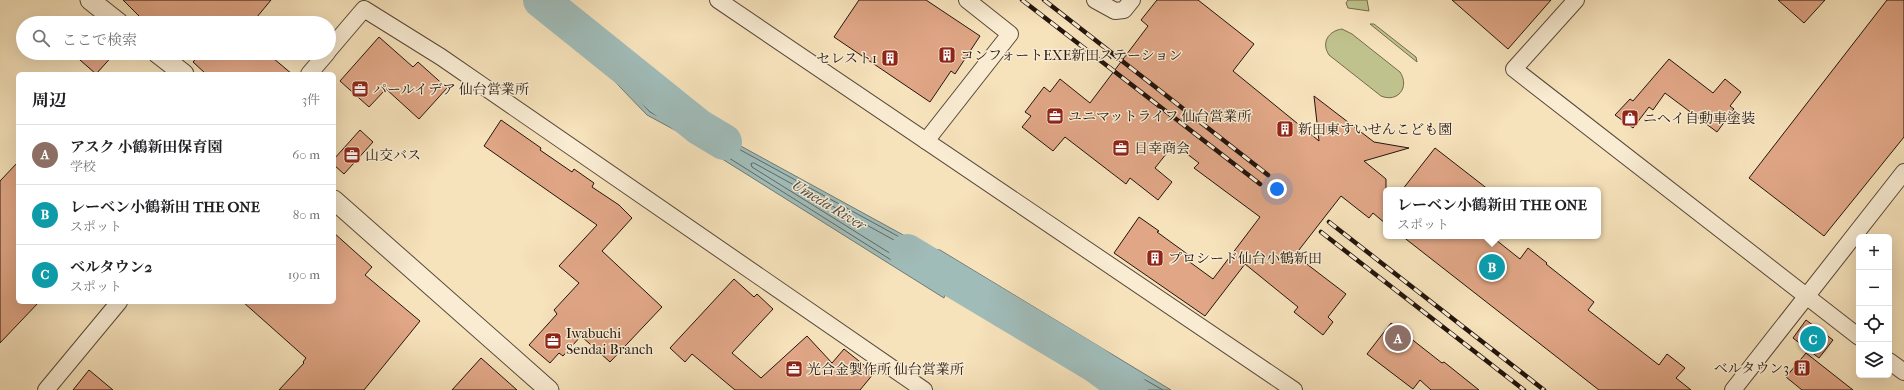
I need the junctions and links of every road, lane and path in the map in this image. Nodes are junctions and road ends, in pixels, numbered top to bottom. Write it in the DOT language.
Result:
graph roads {
  1 [pos="90,0"];
  2 [pos="718,0"];
  3 [pos="966,0"];
  4 [pos="1095,0"];
  5 [pos="1132,0"];
  6 [pos="1576,0"];
  7 [pos="110,16"];
  8 [pos="336,42"];
  9 [pos="166,60"];
  10 [pos="320,60"];
  11 [pos="181,72"];
  12 [pos="311,72"];
  13 [pos="926,141"];
  14 [pos="1904,172"];
  15 [pos="336,202"];
  16 [pos="1806,296"];
  17 [pos="117,304"];
  18 [pos="1856,336"];
  19 [pos="1892,363"];
  20 [pos="1904,372"];
  21 [pos="46,390"];
  22 [pos="549,390"];
  23 [pos="924,390"];
  24 [pos="1294,390"];
  25 [pos="1733,390"];
  1 -- 7 [label="street"];
  2 -- 13 [label="street"];
  3 -- 13 [label="street"];
  4 -- 5 [label="street"];
  6 -- 16 [label="street"];
  8 -- 23 [label="street"];
  9 -- 11 [label="street"];
  10 -- 12 [label="street"];
  13 -- 24 [label="street"];
  14 -- 16 [label="street"];
  15 -- 22 [label="street"];
  16 -- 18 [label="street"];
  16 -- 25 [label="street"];
  17 -- 21 [label="street"];
  19 -- 20 [label="street"];
}
